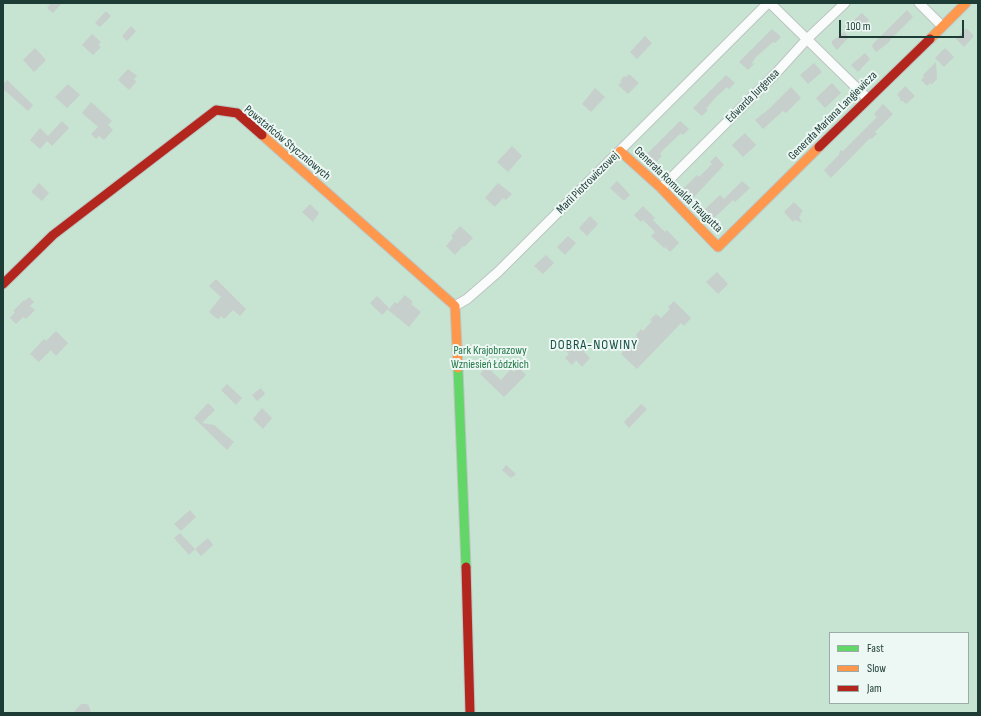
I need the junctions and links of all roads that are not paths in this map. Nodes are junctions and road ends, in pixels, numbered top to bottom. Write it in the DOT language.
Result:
graph roads {
  1 [pos="769,3"];
  2 [pos="845,3"];
  3 [pos="919,3"];
  4 [pos="966,3"];
  5 [pos="942,26"];
  6 [pos="807,39"];
  7 [pos="868,99"];
  8 [pos="620,151"];
  9 [pos="661,188"];
  10 [pos="718,247"];
  11 [pos="3,284"];
  12 [pos="455,306"];
  13 [pos="470,713"];
  1 -- 6 [label="street"];
  1 -- 8 [label="street, Marii Piotrowiczowej"];
  2 -- 6 [label="street, Edwarda Jurgensa"];
  3 -- 5 [label="street"];
  4 -- 5 [label="street, Generała Mariana Langiewicza"];
  5 -- 7 [label="street, Generała Mariana Langiewicza"];
  6 -- 7 [label="street"];
  6 -- 9 [label="street, Edwarda Jurgensa"];
  7 -- 10 [label="street, Generała Mariana Langiewicza"];
  8 -- 9 [label="street, Generała Romualda Traugutta"];
  8 -- 12 [label="street, Marii Piotrowiczowej"];
  9 -- 10 [label="street, Generała Romualda Traugutta"];
  11 -- 12 [label="street, Powstańców Styczniowych"];
  12 -- 13 [label="street"];
}
